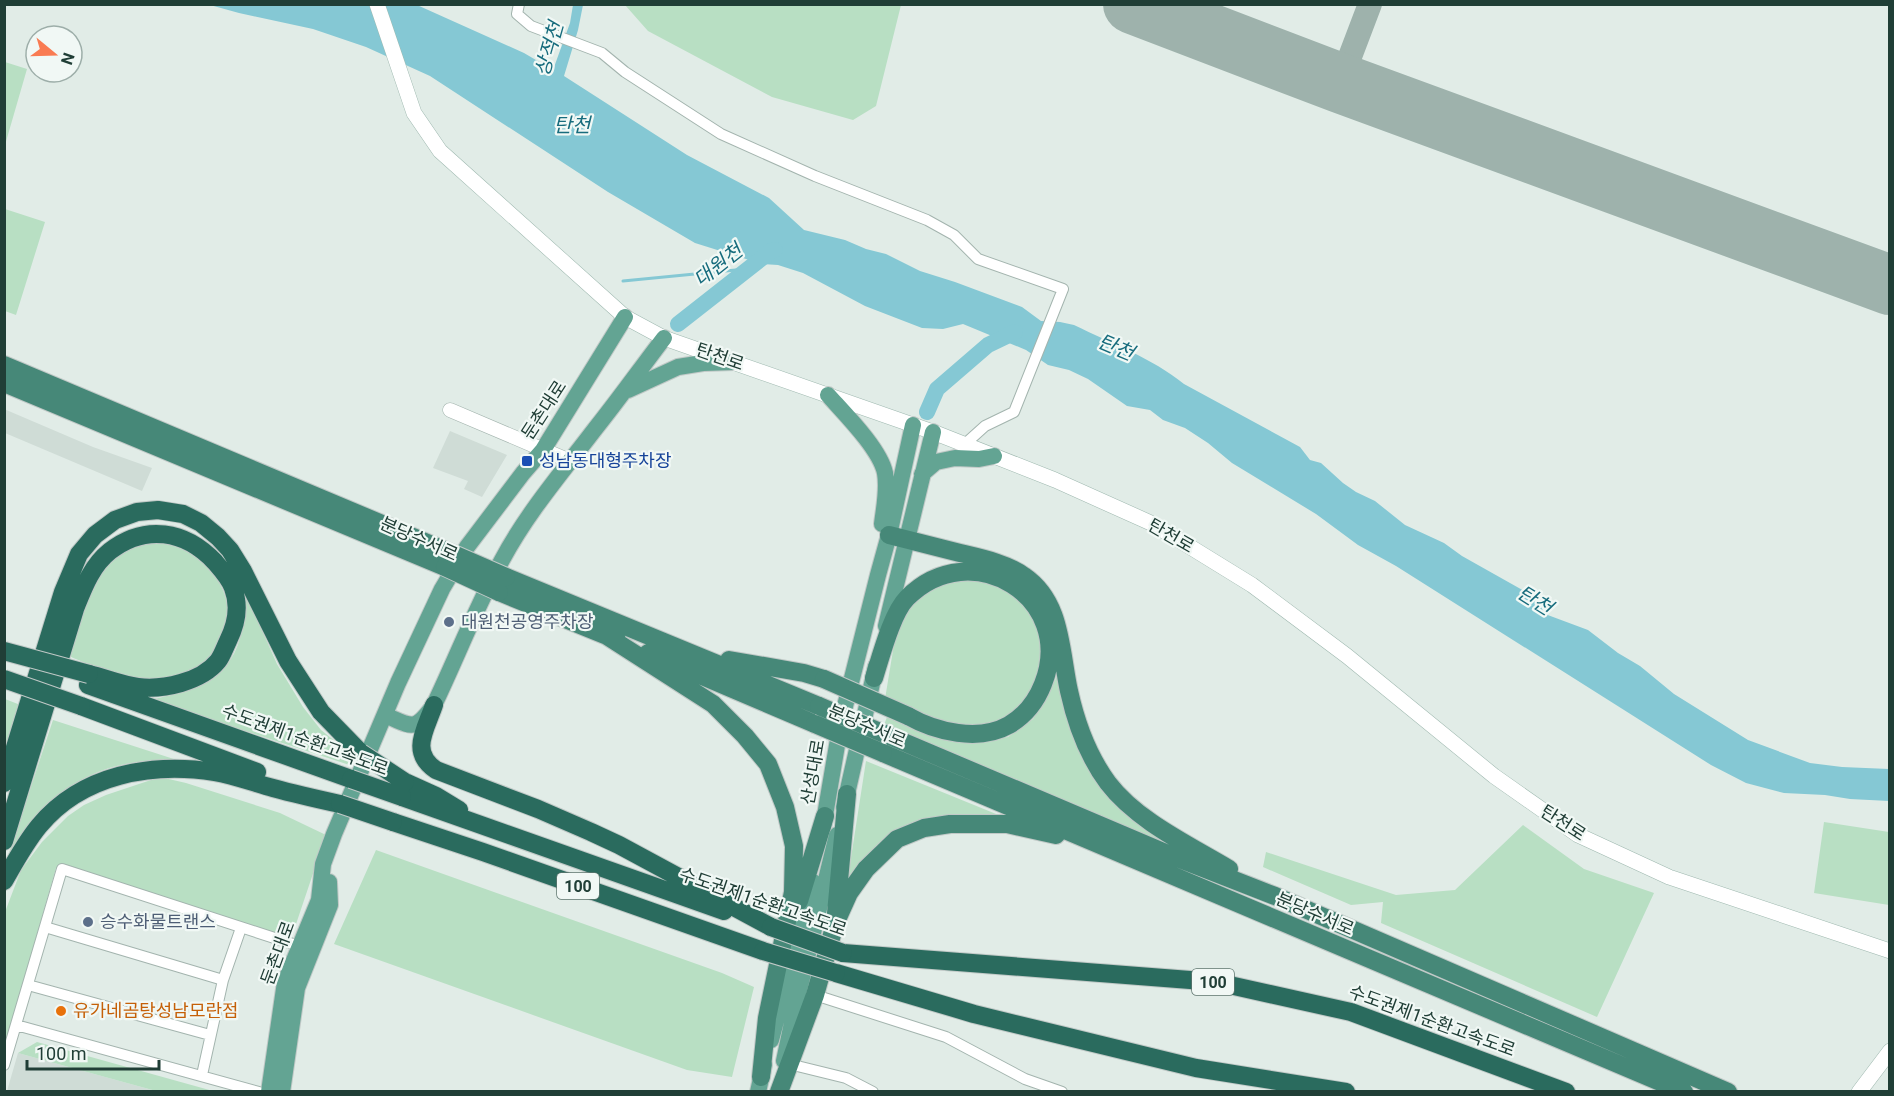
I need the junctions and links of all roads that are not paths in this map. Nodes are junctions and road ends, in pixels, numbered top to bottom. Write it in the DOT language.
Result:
graph roads {
  1 [pos="377,4"];
  2 [pos="519,4"];
  3 [pos="625,317"];
  4 [pos="664,338"];
  5 [pos="734,362"];
  6 [pos="4,365"];
  7 [pos="4,382"];
  8 [pos="625,391"];
  9 [pos="828,395"];
  10 [pos="450,410"];
  11 [pos="913,424"];
  12 [pos="933,432"];
  13 [pos="965,444"];
  14 [pos="543,450"];
  15 [pos="994,456"];
  16 [pos="570,460"];
  17 [pos="922,474"];
  18 [pos="898,537"];
  19 [pos="454,556"];
  20 [pos="878,575"];
  21 [pos="503,584"];
  22 [pos="607,636"];
  23 [pos="4,652"];
  24 [pos="690,652"];
  25 [pos="873,678"];
  26 [pos="4,679"];
  27 [pos="87,679"];
  28 [pos="434,705"];
  29 [pos="385,715"];
  30 [pos="885,744"];
  31 [pos="4,783"];
  32 [pos="403,790"];
  33 [pos="847,794"];
  34 [pos="340,804"];
  35 [pos="825,816"];
  36 [pos="4,841"];
  37 [pos="1098,844"];
  38 [pos="324,864"];
  39 [pos="4,881"];
  40 [pos="1275,896"];
  41 [pos="835,924"];
  42 [pos="45,927"];
  43 [pos="771,927"];
  44 [pos="242,928"];
  45 [pos="299,946"];
  46 [pos="1889,951"];
  47 [pos="782,952"];
  48 [pos="223,980"];
  49 [pos="28,985"];
  50 [pos="815,995"];
  51 [pos="16,1025"];
  52 [pos="210,1035"];
  53 [pos="1890,1051"];
  54 [pos="789,1064"];
  55 [pos="4,1065"];
  56 [pos="1890,1067"];
  57 [pos="202,1075"];
  58 [pos="760,1084"];
  59 [pos="872,1091"];
  60 [pos="259,1092"];
  61 [pos="269,1092"];
  62 [pos="282,1092"];
  63 [pos="778,1092"];
  64 [pos="1062,1092"];
  65 [pos="1346,1092"];
  66 [pos="1566,1092"];
  67 [pos="1684,1092"];
  68 [pos="1728,1092"];
  69 [pos="1859,1092"];
  70 [pos="1871,1092"];
  1 -- 3 [label="main road, 탄천로"];
  2 -- 13 [label="street"];
  3 -- 4 [label="main road, 탄천로"];
  3 -- 14 [label="main road, 둔촌대로"];
  4 -- 5 [label="main road, 탄천로"];
  4 -- 8 [label="main road"];
  5 -- 8 [label="main road"];
  5 -- 9 [label="main road, 탄천로"];
  6 -- 19 [label="highway, 분당수서로"];
  7 -- 19 [label="highway, 분당수서로"];
  8 -- 16 [label="main road"];
  9 -- 11 [label="main road, 탄천로"];
  9 -- 20 [label="main road"];
  10 -- 14 [label="street"];
  11 -- 12 [label="main road, 탄천로"];
  11 -- 18 [label="main road, 산성대로"];
  12 -- 13 [label="main road, 탄천로"];
  12 -- 17 [label="main road, 산성대로"];
  13 -- 15 [label="main road, 탄천로"];
  14 -- 16 [label="street"];
  14 -- 19 [label="main road, 둔촌대로"];
  15 -- 17 [label="main road"];
  15 -- 46 [label="main road, 탄천로"];
  16 -- 28 [label="main road"];
  17 -- 18 [label="main road, 산성대로"];
  18 -- 20 [label="main road, 산성대로"];
  18 -- 25 [label="main road, 산성대로"];
  18 -- 40 [label="highway"];
  19 -- 21 [label="highway, 분당수서로, bridge"];
  19 -- 29 [label="main road, 둔촌대로"];
  20 -- 35 [label="main road, 산성대로"];
  21 -- 22 [label="highway, 분당수서로"];
  21 -- 24 [label="highway, 분당수서로"];
  22 -- 30 [label="highway, 분당수서로, bridge"];
  22 -- 47 [label="highway"];
  23 -- 27 [label="highway, 수도권제1순환고속도로 / 100, bridge"];
  24 -- 25 [label="highway, bridge"];
  24 -- 30 [label="highway, 분당수서로, bridge"];
  25 -- 33 [label="main road, 산성대로"];
  26 -- 34 [label="highway, 100, bridge"];
  27 -- 32 [label="highway, 수도권제1순환고속도로 / 100, bridge"];
  27 -- 36 [label="highway"];
  28 -- 29 [label="main road"];
  28 -- 43 [label="highway"];
  29 -- 38 [label="main road, 둔촌대로"];
  30 -- 37 [label="highway, 분당수서로"];
  30 -- 40 [label="highway, 분당수서로"];
  31 -- 32 [label="highway, bridge"];
  32 -- 43 [label="highway, 수도권제1순환고속도로 / 100"];
  33 -- 41 [label="highway"];
  33 -- 63 [label="main road, 산성대로"];
  34 -- 39 [label="highway"];
  34 -- 65 [label="highway, 100, bridge"];
  35 -- 47 [label="highway"];
  35 -- 58 [label="main road, 산성대로"];
  37 -- 41 [label="highway"];
  37 -- 67 [label="highway, 분당수서로"];
  38 -- 45 [label="main road, 둔촌대로"];
  38 -- 62 [label="main road, 둔촌대로"];
  40 -- 68 [label="highway, 분당수서로"];
  41 -- 50 [label="highway"];
  42 -- 44 [label="street"];
  42 -- 48 [label="street"];
  42 -- 49 [label="street"];
  43 -- 66 [label="highway, 수도권제1순환고속도로 / 100, bridge"];
  44 -- 45 [label="street"];
  44 -- 48 [label="street"];
  45 -- 61 [label="main road, 둔촌대로"];
  47 -- 58 [label="highway"];
  48 -- 52 [label="street"];
  49 -- 51 [label="street"];
  49 -- 52 [label="street"];
  50 -- 54 [label="highway"];
  50 -- 64 [label="street"];
  51 -- 55 [label="street"];
  51 -- 57 [label="street"];
  52 -- 57 [label="street"];
  53 -- 69 [label="main road"];
  54 -- 59 [label="street"];
  54 -- 63 [label="highway"];
  56 -- 70 [label="main road"];
  57 -- 60 [label="street"];
}
